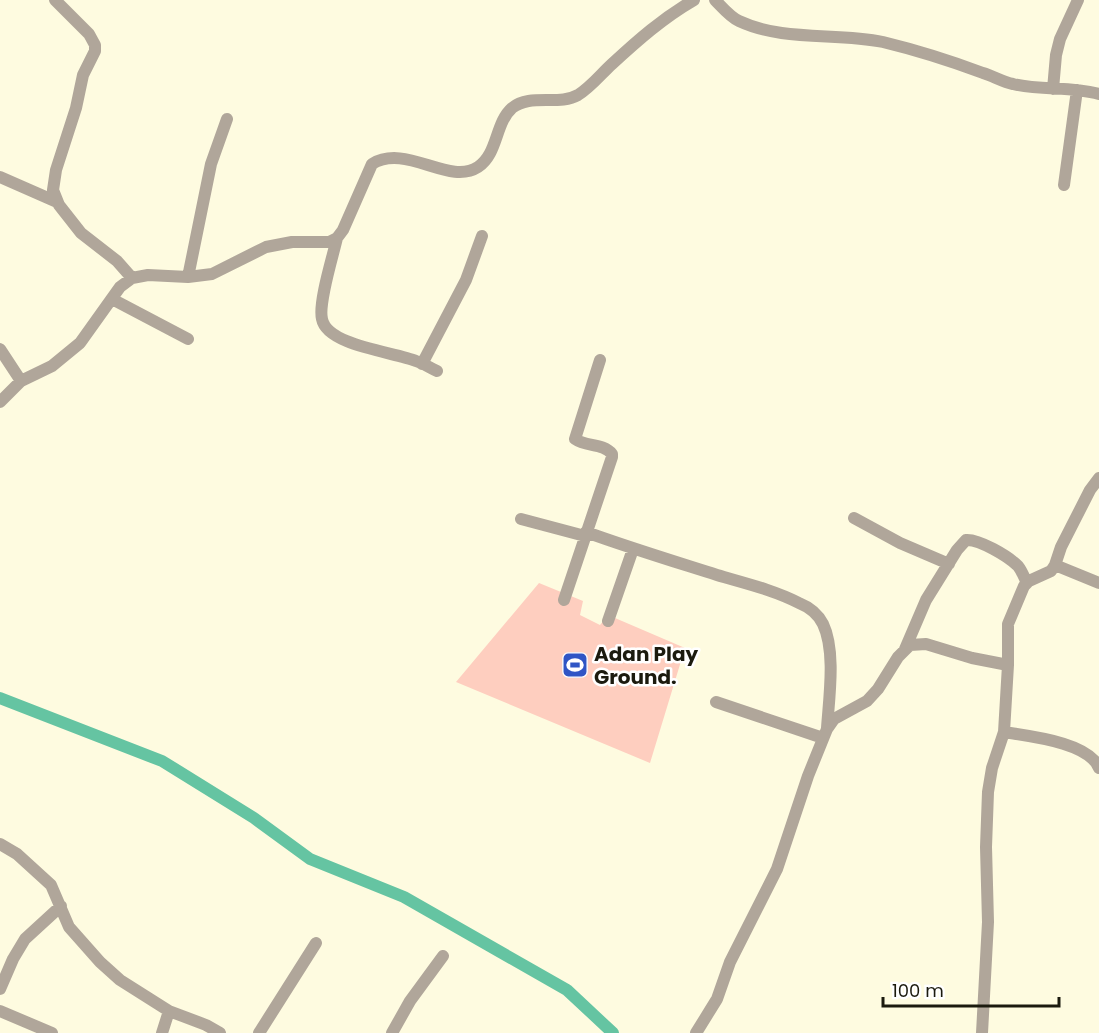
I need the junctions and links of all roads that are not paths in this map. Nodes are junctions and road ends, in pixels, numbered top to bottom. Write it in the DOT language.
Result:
graph roads {
  1 [pos="55,0"];
  2 [pos="694,0"];
  3 [pos="715,0"];
  4 [pos="1078,0"];
  5 [pos="1053,89"];
  6 [pos="1077,90"];
  7 [pos="1099,94"];
  8 [pos="227,119"];
  9 [pos="0,177"];
  10 [pos="1064,185"];
  11 [pos="57,202"];
  12 [pos="482,236"];
  13 [pos="337,238"];
  14 [pos="132,278"];
  15 [pos="188,278"];
  16 [pos="112,299"];
  17 [pos="188,339"];
  18 [pos="0,349"];
  19 [pos="600,360"];
  20 [pos="422,364"];
  21 [pos="437,371"];
  22 [pos="21,381"];
  23 [pos="0,402"];
  24 [pos="1099,478"];
  25 [pos="854,518"];
  26 [pos="521,519"];
  27 [pos="586,534"];
  28 [pos="633,549"];
  29 [pos="949,564"];
  30 [pos="1055,565"];
  31 [pos="1027,583"];
  32 [pos="1099,583"];
  33 [pos="564,600"];
  34 [pos="608,621"];
  35 [pos="905,649"];
  36 [pos="1008,665"];
  37 [pos="716,702"];
  38 [pos="1004,732"];
  39 [pos="825,734"];
  40 [pos="1099,768"];
  41 [pos="0,844"];
  42 [pos="61,906"];
  43 [pos="316,943"];
  44 [pos="443,956"];
  45 [pos="0,989"];
  46 [pos="0,1011"];
  47 [pos="169,1011"];
  48 [pos="52,1033"];
  49 [pos="162,1033"];
  50 [pos="220,1033"];
  51 [pos="259,1033"];
  52 [pos="392,1033"];
  53 [pos="696,1033"];
  54 [pos="982,1033"];
  1 -- 11 [label="street"];
  2 -- 13 [label="street"];
  3 -- 5 [label="street"];
  4 -- 5 [label="street"];
  5 -- 6 [label="street"];
  6 -- 7 [label="street"];
  6 -- 10 [label="street"];
  8 -- 15 [label="street"];
  9 -- 11 [label="street"];
  11 -- 14 [label="street"];
  12 -- 20 [label="street"];
  13 -- 15 [label="street"];
  13 -- 20 [label="street"];
  14 -- 15 [label="street"];
  14 -- 16 [label="street"];
  16 -- 17 [label="street"];
  16 -- 22 [label="street"];
  18 -- 22 [label="street"];
  19 -- 27 [label="street"];
  20 -- 21 [label="street"];
  22 -- 23 [label="street"];
  24 -- 30 [label="street"];
  25 -- 29 [label="street"];
  26 -- 27 [label="street"];
  27 -- 28 [label="street"];
  27 -- 33 [label="street"];
  28 -- 34 [label="street"];
  28 -- 39 [label="street"];
  29 -- 31 [label="street"];
  29 -- 35 [label="street"];
  30 -- 31 [label="street"];
  30 -- 32 [label="street"];
  31 -- 36 [label="street"];
  35 -- 36 [label="street"];
  35 -- 39 [label="street"];
  36 -- 38 [label="street"];
  37 -- 39 [label="street"];
  38 -- 40 [label="street"];
  38 -- 54 [label="street"];
  39 -- 53 [label="street"];
  41 -- 42 [label="street"];
  42 -- 45 [label="street"];
  42 -- 47 [label="street"];
  43 -- 51 [label="street"];
  44 -- 52 [label="street"];
  46 -- 48 [label="street"];
  47 -- 49 [label="street"];
  47 -- 50 [label="street"];
}
